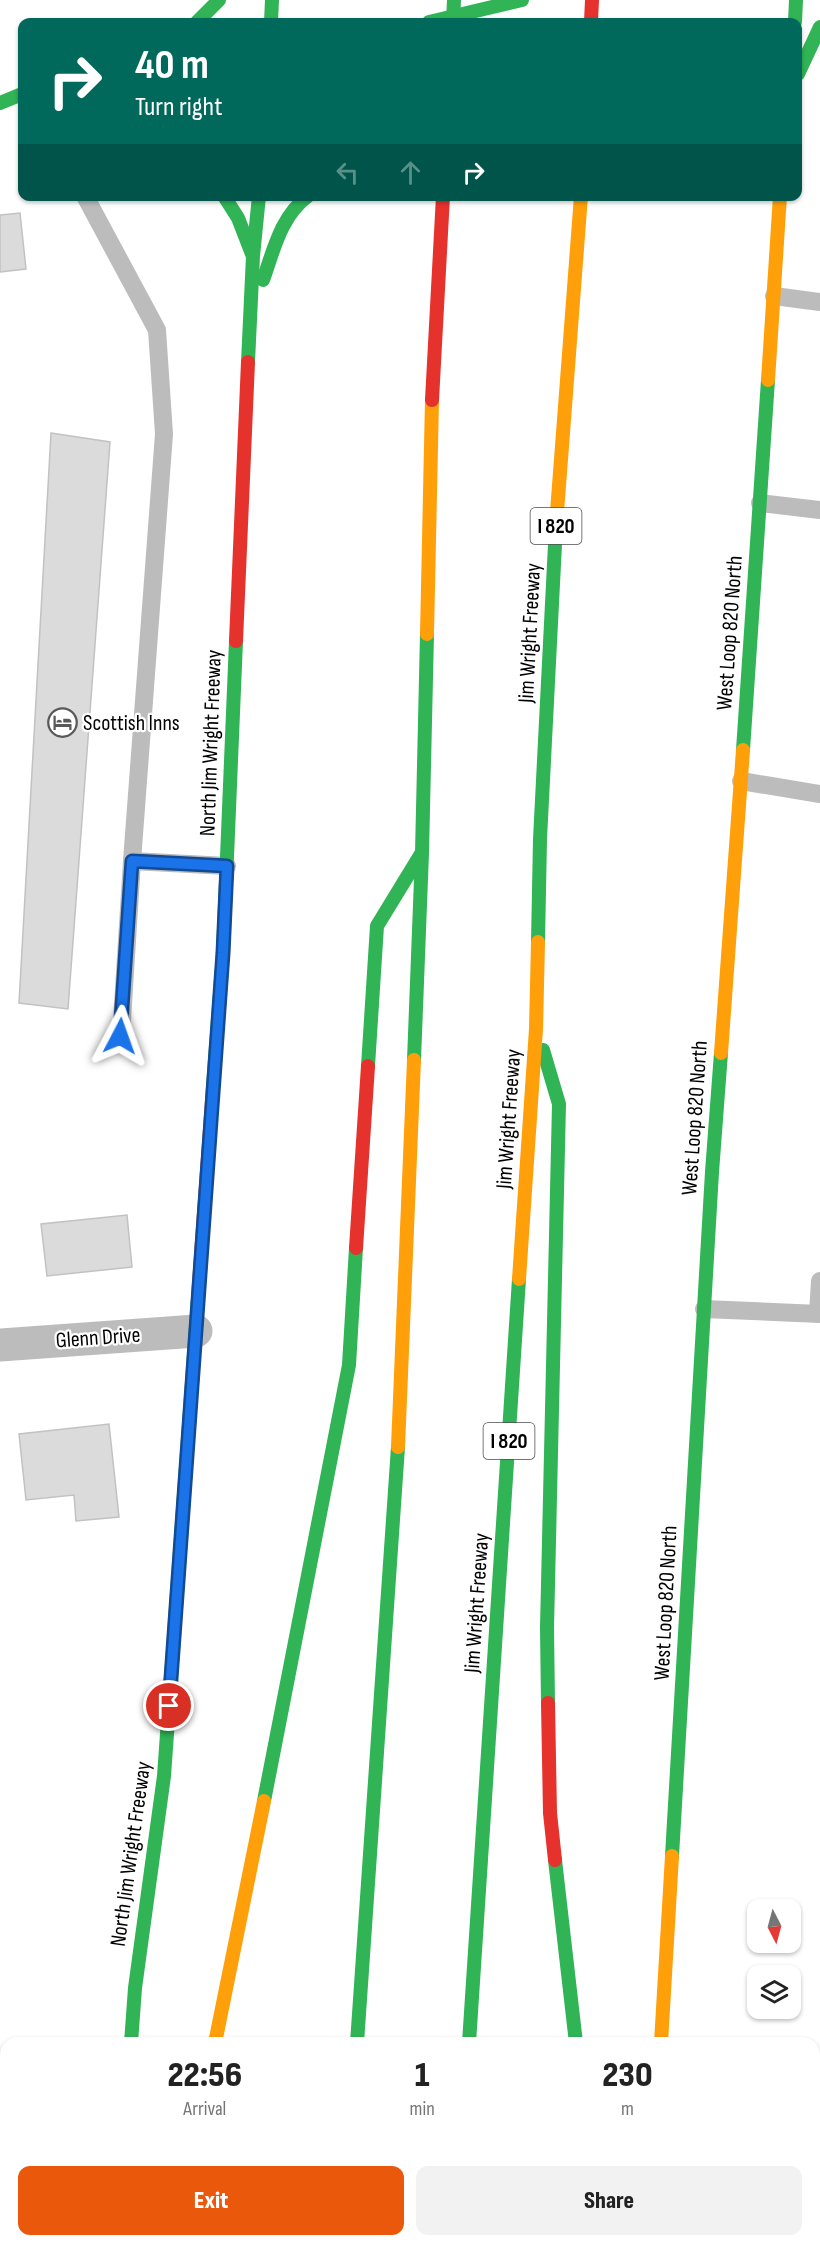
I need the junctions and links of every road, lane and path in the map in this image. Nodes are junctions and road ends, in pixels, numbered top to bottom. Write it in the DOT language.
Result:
graph roads {
  1 [pos="219,0"];
  2 [pos="272,0"];
  3 [pos="454,0"];
  4 [pos="522,0"];
  5 [pos="592,0"];
  6 [pos="796,0"];
  7 [pos="201,18"];
  8 [pos="271,18"];
  9 [pos="446,18"];
  10 [pos="453,18"];
  11 [pos="591,18"];
  12 [pos="795,18"];
  13 [pos="820,27"];
  14 [pos="802,65"];
  15 [pos="18,97"];
  16 [pos="18,103"];
  17 [pos="3,107"];
  18 [pos="88,201"];
  19 [pos="227,201"];
  20 [pos="259,201"];
  21 [pos="300,201"];
  22 [pos="443,201"];
  23 [pos="581,201"];
  24 [pos="780,201"];
  25 [pos="253,256"];
  26 [pos="774,296"];
  27 [pos="820,302"];
  28 [pos="251,312"];
  29 [pos="760,503"];
  30 [pos="820,510"];
  31 [pos="741,781"];
  32 [pos="820,794"];
  33 [pos="422,853"];
  34 [pos="132,861"];
  35 [pos="227,866"];
  36 [pos="536,1029"];
  37 [pos="120,1036"];
  38 [pos="820,1281"];
  39 [pos="704,1309"];
  40 [pos="819,1314"];
  41 [pos="196,1331"];
  42 [pos="0,1346"];
  43 [pos="131,2037"];
  44 [pos="216,2037"];
  45 [pos="357,2037"];
  46 [pos="469,2037"];
  47 [pos="575,2037"];
  48 [pos="661,2037"];
  1 -- 7 [label="main road"];
  2 -- 8 [label="main road"];
  3 -- 10 [label="main road"];
  4 -- 9 [label="main road"];
  5 -- 11 [label="main road"];
  6 -- 12 [label="main road"];
  13 -- 14 [label="main road"];
  15 -- 17 [label="main road"];
  16 -- 17 [label="main road"];
  18 -- 34 [label="lane"];
  19 -- 25 [label="main road"];
  20 -- 25 [label="main road, North Jim Wright Freeway"];
  21 -- 28 [label="main road"];
  22 -- 33 [label="main road"];
  23 -- 36 [label="main road, Jim Wright Freeway / I 820"];
  24 -- 26 [label="main road, West Loop 820 North"];
  25 -- 28 [label="main road, North Jim Wright Freeway"];
  26 -- 27 [label="lane"];
  26 -- 29 [label="main road, West Loop 820 North"];
  28 -- 35 [label="main road, North Jim Wright Freeway"];
  29 -- 30 [label="lane"];
  29 -- 31 [label="main road, West Loop 820 North"];
  31 -- 32 [label="lane"];
  31 -- 39 [label="main road, West Loop 820 North"];
  33 -- 44 [label="main road"];
  33 -- 45 [label="main road"];
  34 -- 35 [label="lane"];
  34 -- 37 [label="lane"];
  35 -- 41 [label="main road, North Jim Wright Freeway"];
  36 -- 46 [label="main road, Jim Wright Freeway / I 820"];
  36 -- 47 [label="main road"];
  38 -- 40 [label="lane"];
  39 -- 40 [label="lane"];
  39 -- 48 [label="main road, West Loop 820 North"];
  41 -- 42 [label="street, Glenn Drive"];
  41 -- 43 [label="main road, North Jim Wright Freeway"];
}
